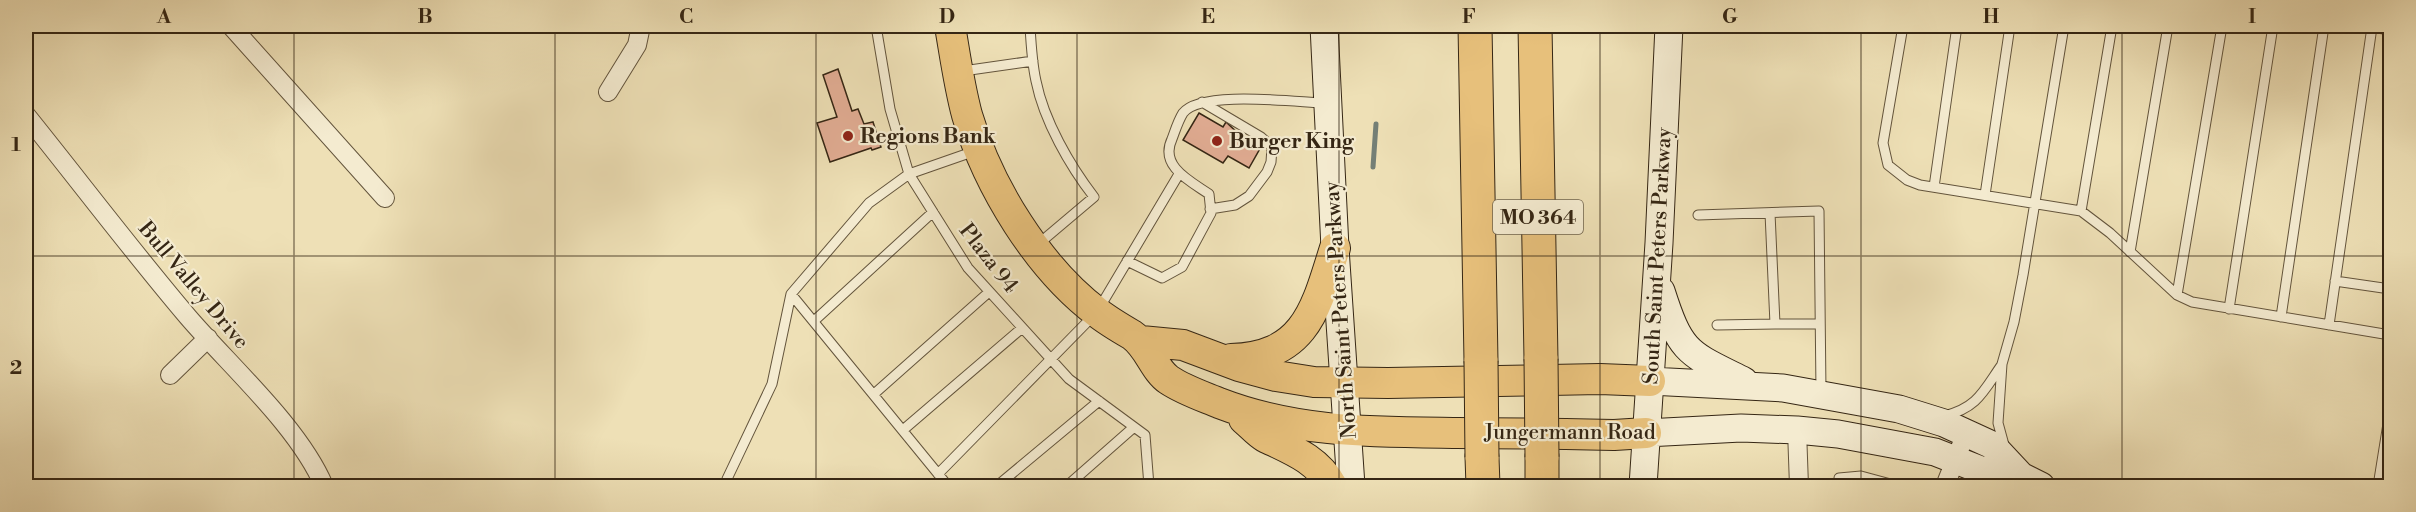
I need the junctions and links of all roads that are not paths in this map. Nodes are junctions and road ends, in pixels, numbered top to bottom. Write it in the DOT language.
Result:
graph roads {
  1 [pos="231,26"];
  2 [pos="641,26"];
  3 [pos="876,26"];
  4 [pos="950,26"];
  5 [pos="1030,26"];
  6 [pos="1324,26"];
  7 [pos="1463,26"];
  8 [pos="1475,26"];
  9 [pos="1535,26"];
  10 [pos="1547,26"];
  11 [pos="1669,26"];
  12 [pos="1903,26"];
  13 [pos="1957,26"];
  14 [pos="2010,26"];
  15 [pos="2064,26"];
  16 [pos="2112,26"];
  17 [pos="2168,26"];
  18 [pos="2222,26"];
  19 [pos="2273,26"];
  20 [pos="2324,26"];
  21 [pos="2369,26"];
  22 [pos="2391,30"];
  23 [pos="1033,61"];
  24 [pos="957,72"];
  25 [pos="1536,75"];
  26 [pos="608,92"];
  27 [pos="1202,102"];
  28 [pos="1476,102"];
  29 [pos="1327,103"];
  30 [pos="26,115"];
  31 [pos="980,149"];
  32 [pos="909,174"];
  33 [pos="1179,174"];
  34 [pos="1934,187"];
  35 [pos="1985,195"];
  36 [pos="385,198"];
  37 [pos="2035,202"];
  38 [pos="1210,209"];
  39 [pos="2081,211"];
  40 [pos="933,212"];
  41 [pos="1770,213"];
  42 [pos="1698,215"];
  43 [pos="1035,247"];
  44 [pos="1335,248"];
  45 [pos="2130,252"];
  46 [pos="1127,261"];
  47 [pos="1657,278"];
  48 [pos="2335,281"];
  49 [pos="2391,289"];
  50 [pos="989,292"];
  51 [pos="791,294"];
  52 [pos="2177,295"];
  53 [pos="2229,309"];
  54 [pos="1096,312"];
  55 [pos="2281,317"];
  56 [pos="814,321"];
  57 [pos="1775,324"];
  58 [pos="1820,324"];
  59 [pos="1717,325"];
  60 [pos="2329,325"];
  61 [pos="1022,327"];
  62 [pos="2391,335"];
  63 [pos="208,338"];
  64 [pos="1141,341"];
  65 [pos="1050,358"];
  66 [pos="1218,359"];
  67 [pos="2002,364"];
  68 [pos="170,375"];
  69 [pos="1650,381"];
  70 [pos="1344,382"];
  71 [pos="1753,386"];
  72 [pos="874,394"];
  73 [pos="1821,394"];
  74 [pos="1100,401"];
  75 [pos="1231,407"];
  76 [pos="2391,411"];
  77 [pos="1930,419"];
  78 [pos="1134,427"];
  79 [pos="903,430"];
  80 [pos="1797,430"];
  81 [pos="1347,431"];
  82 [pos="1646,433"];
  83 [pos="1966,433"];
  84 [pos="1955,460"];
  85 [pos="2016,468"];
  86 [pos="1542,471"];
  87 [pos="1483,472"];
  88 [pos="938,474"];
  89 [pos="1839,478"];
  90 [pos="1978,478"];
  91 [pos="1148,485"];
  92 [pos="324,486"];
  93 [pos="726,486"];
  94 [pos="948,486"];
  95 [pos="998,486"];
  96 [pos="1067,486"];
  97 [pos="1332,486"];
  98 [pos="1351,486"];
  99 [pos="1643,486"];
  100 [pos="1799,486"];
  101 [pos="1898,486"];
  102 [pos="1945,486"];
  103 [pos="2378,486"];
  1 -- 36 [label="street"];
  2 -- 26 [label="street"];
  3 -- 32 [label="lane, Plaza 94"];
  4 -- 24 [label="main road, Jungermann Road"];
  5 -- 23 [label="lane"];
  6 -- 29 [label="main road, North Saint Peters Parkway"];
  7 -- 28 [label="highway"];
  8 -- 28 [label="highway, MO 364"];
  9 -- 25 [label="highway, MO 364"];
  10 -- 25 [label="highway"];
  11 -- 47 [label="main road, South Saint Peters Parkway"];
  12 -- 34 [label="lane"];
  13 -- 34 [label="lane"];
  14 -- 35 [label="lane"];
  15 -- 37 [label="lane"];
  16 -- 39 [label="lane"];
  17 -- 45 [label="lane"];
  18 -- 52 [label="lane"];
  19 -- 53 [label="lane"];
  20 -- 55 [label="lane"];
  21 -- 22 [label="lane"];
  21 -- 48 [label="lane"];
  23 -- 24 [label="lane"];
  23 -- 43 [label="lane"];
  24 -- 31 [label="main road, Jungermann Road"];
  25 -- 86 [label="highway, MO 364, bridge"];
  27 -- 29 [label="lane"];
  27 -- 33 [label="lane"];
  27 -- 38 [label="lane"];
  28 -- 87 [label="highway, MO 364, bridge"];
  29 -- 44 [label="main road, North Saint Peters Parkway"];
  30 -- 63 [label="street, Bull Valley Drive"];
  31 -- 32 [label="lane"];
  31 -- 43 [label="main road, Jungermann Road"];
  32 -- 40 [label="lane, Plaza 94"];
  32 -- 51 [label="lane"];
  33 -- 38 [label="lane"];
  33 -- 46 [label="lane"];
  34 -- 35 [label="lane"];
  35 -- 37 [label="lane"];
  37 -- 39 [label="lane"];
  37 -- 67 [label="lane"];
  38 -- 46 [label="lane"];
  39 -- 45 [label="lane"];
  40 -- 50 [label="lane, Plaza 94"];
  40 -- 56 [label="lane"];
  41 -- 42 [label="lane"];
  41 -- 57 [label="lane"];
  41 -- 58 [label="lane"];
  43 -- 54 [label="main road, Jungermann Road"];
  44 -- 66 [label="main road"];
  44 -- 70 [label="main road, North Saint Peters Parkway"];
  45 -- 52 [label="lane"];
  46 -- 54 [label="lane"];
  47 -- 69 [label="main road, South Saint Peters Parkway"];
  47 -- 71 [label="main road"];
  48 -- 49 [label="lane"];
  48 -- 60 [label="lane"];
  50 -- 61 [label="lane, Plaza 94"];
  50 -- 72 [label="lane"];
  51 -- 56 [label="lane"];
  51 -- 93 [label="lane"];
  52 -- 53 [label="lane"];
  53 -- 55 [label="lane"];
  54 -- 64 [label="main road, Jungermann Road"];
  54 -- 65 [label="lane"];
  55 -- 60 [label="lane"];
  56 -- 72 [label="lane"];
  57 -- 58 [label="lane"];
  57 -- 59 [label="lane"];
  58 -- 73 [label="lane"];
  60 -- 62 [label="lane"];
  61 -- 65 [label="lane, Plaza 94"];
  61 -- 79 [label="lane"];
  63 -- 68 [label="street"];
  63 -- 92 [label="street, Bull Valley Drive"];
  64 -- 66 [label="main road, Jungermann Road"];
  64 -- 75 [label="main road, Jungermann Road"];
  65 -- 74 [label="lane, Plaza 94"];
  65 -- 88 [label="lane"];
  66 -- 70 [label="main road, Jungermann Road"];
  67 -- 77 [label="lane"];
  67 -- 85 [label="lane"];
  69 -- 70 [label="main road, Jungermann Road"];
  69 -- 71 [label="main road, Jungermann Road"];
  69 -- 82 [label="main road, South Saint Peters Parkway"];
  70 -- 81 [label="main road, North Saint Peters Parkway"];
  71 -- 73 [label="main road, Jungermann Road"];
  72 -- 79 [label="lane"];
  73 -- 77 [label="main road, Jungermann Road"];
  74 -- 78 [label="lane, Plaza 94"];
  74 -- 95 [label="lane"];
  75 -- 81 [label="main road, Jungermann Road"];
  75 -- 97 [label="main road"];
  76 -- 103 [label="lane"];
  77 -- 83 [label="main road, Jungermann Road"];
  78 -- 91 [label="lane, Plaza 94"];
  78 -- 96 [label="lane"];
  79 -- 88 [label="lane"];
  80 -- 82 [label="main road, Jungermann Road"];
  80 -- 84 [label="main road, Jungermann Road"];
  80 -- 100 [label="street"];
  81 -- 82 [label="main road, Jungermann Road"];
  81 -- 98 [label="main road, North Saint Peters Parkway"];
  82 -- 99 [label="main road, South Saint Peters Parkway"];
  83 -- 84 [label="street"];
  83 -- 85 [label="main road, Jungermann Road"];
  84 -- 90 [label="main road, Jungermann Road"];
  84 -- 102 [label="street"];
  85 -- 90 [label="main road, Jungermann Road"];
  85 -- 90 [label="street"];
  88 -- 94 [label="lane"];
  89 -- 101 [label="lane"];
}
